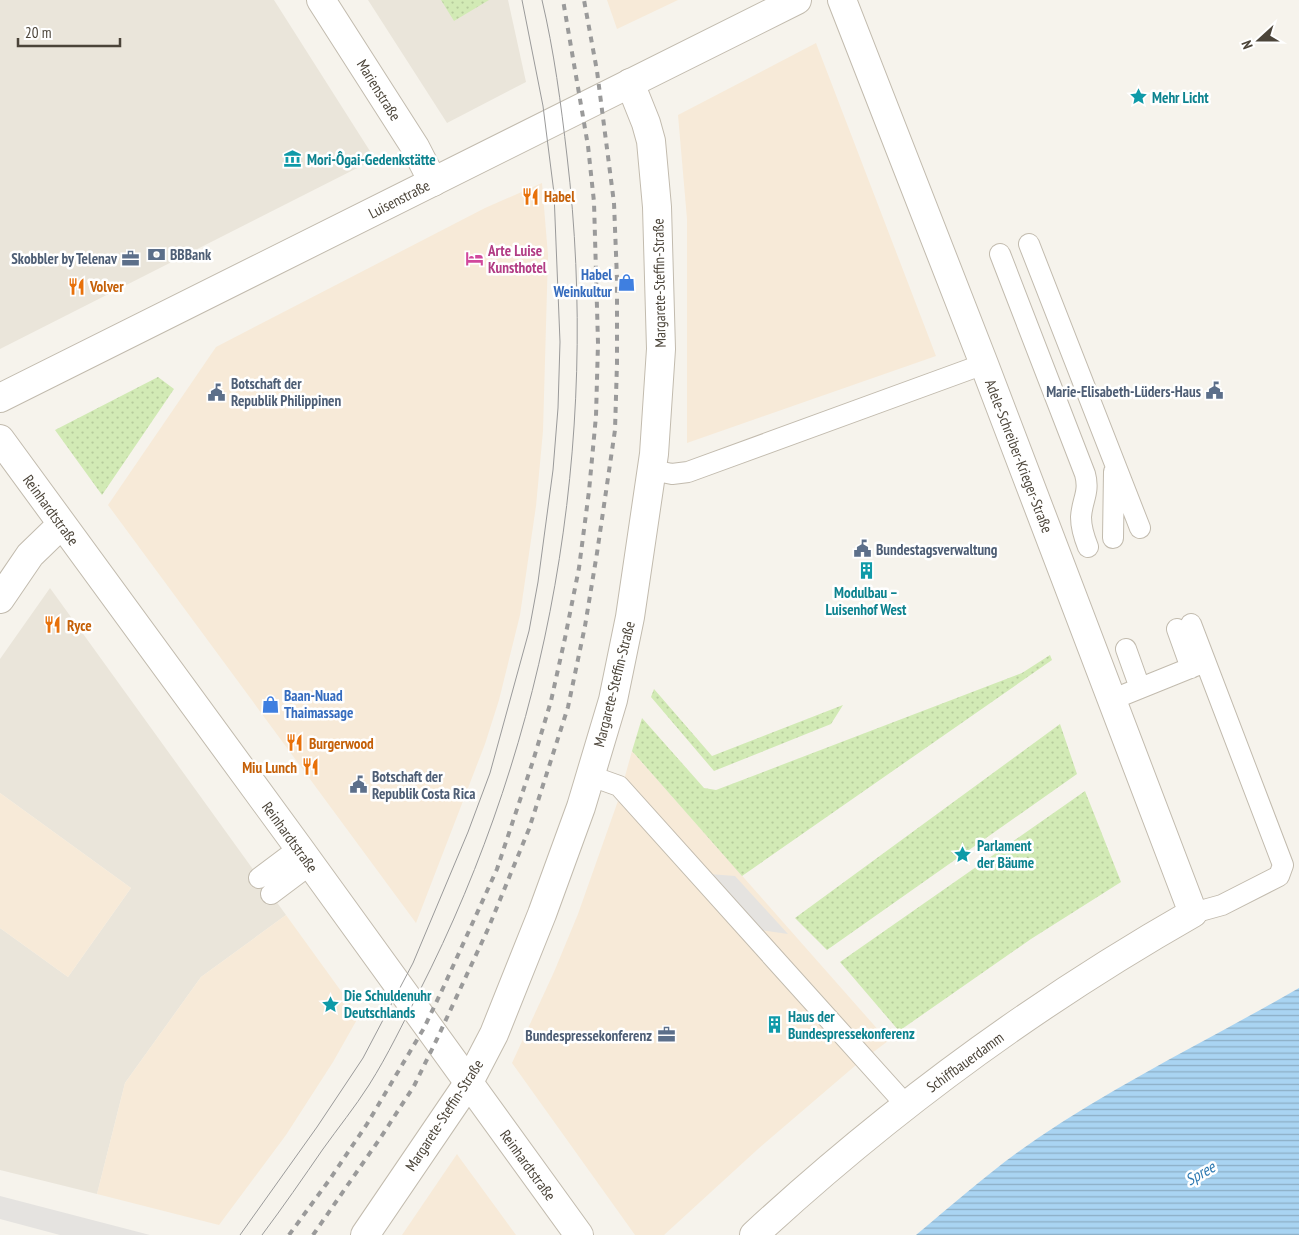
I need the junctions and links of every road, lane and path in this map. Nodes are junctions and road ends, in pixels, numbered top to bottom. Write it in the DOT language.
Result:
graph roads {
  1 [pos="322,0"];
  2 [pos="797,0"];
  3 [pos="842,0"];
  4 [pos="630,83"];
  5 [pos="433,182"];
  6 [pos="1029,244"];
  7 [pos="1000,254"];
  8 [pos="984,364"];
  9 [pos="0,398"];
  10 [pos="0,440"];
  11 [pos="1114,463"];
  12 [pos="652,470"];
  13 [pos="61,525"];
  14 [pos="1146,526"];
  15 [pos="1113,538"];
  16 [pos="1088,547"];
  17 [pos="0,599"];
  18 [pos="1184,627"];
  19 [pos="1126,649"];
  20 [pos="1198,665"];
  21 [pos="1140,688"];
  22 [pos="1111,700"];
  23 [pos="590,776"];
  24 [pos="305,856"];
  25 [pos="259,878"];
  26 [pos="272,894"];
  27 [pos="1193,913"];
  28 [pos="469,1082"];
  29 [pos="906,1105"];
  30 [pos="365,1235"];
  31 [pos="579,1235"];
  32 [pos="754,1235"];
  1 -- 5 [label="street, Marienstraße"];
  2 -- 4 [label="street, Luisenstraße"];
  3 -- 8 [label="street, Adele-Schreiber-Krieger-Straße"];
  4 -- 5 [label="street, Luisenstraße"];
  4 -- 12 [label="street, Margarete-Steffin-Straße"];
  5 -- 9 [label="street, Luisenstraße"];
  6 -- 11 [label="lane"];
  7 -- 16 [label="lane"];
  8 -- 12 [label="lane"];
  8 -- 22 [label="street, Adele-Schreiber-Krieger-Straße"];
  10 -- 13 [label="street, Reinhardtstraße"];
  11 -- 14 [label="lane"];
  11 -- 15 [label="lane"];
  12 -- 23 [label="street, Margarete-Steffin-Straße"];
  13 -- 17 [label="street"];
  13 -- 24 [label="street, Reinhardtstraße"];
  18 -- 20 [label="lane"];
  19 -- 21 [label="lane"];
  20 -- 21 [label="lane"];
  20 -- 27 [label="lane"];
  21 -- 22 [label="lane"];
  22 -- 27 [label="street, Adele-Schreiber-Krieger-Straße"];
  23 -- 28 [label="street, Margarete-Steffin-Straße"];
  23 -- 29 [label="lane"];
  24 -- 25 [label="lane"];
  24 -- 26 [label="lane"];
  24 -- 28 [label="street, Reinhardtstraße"];
  27 -- 29 [label="street, Schiffbauerdamm"];
  28 -- 30 [label="street, Margarete-Steffin-Straße"];
  28 -- 31 [label="street, Reinhardtstraße"];
  29 -- 32 [label="street, Schiffbauerdamm"];
}
